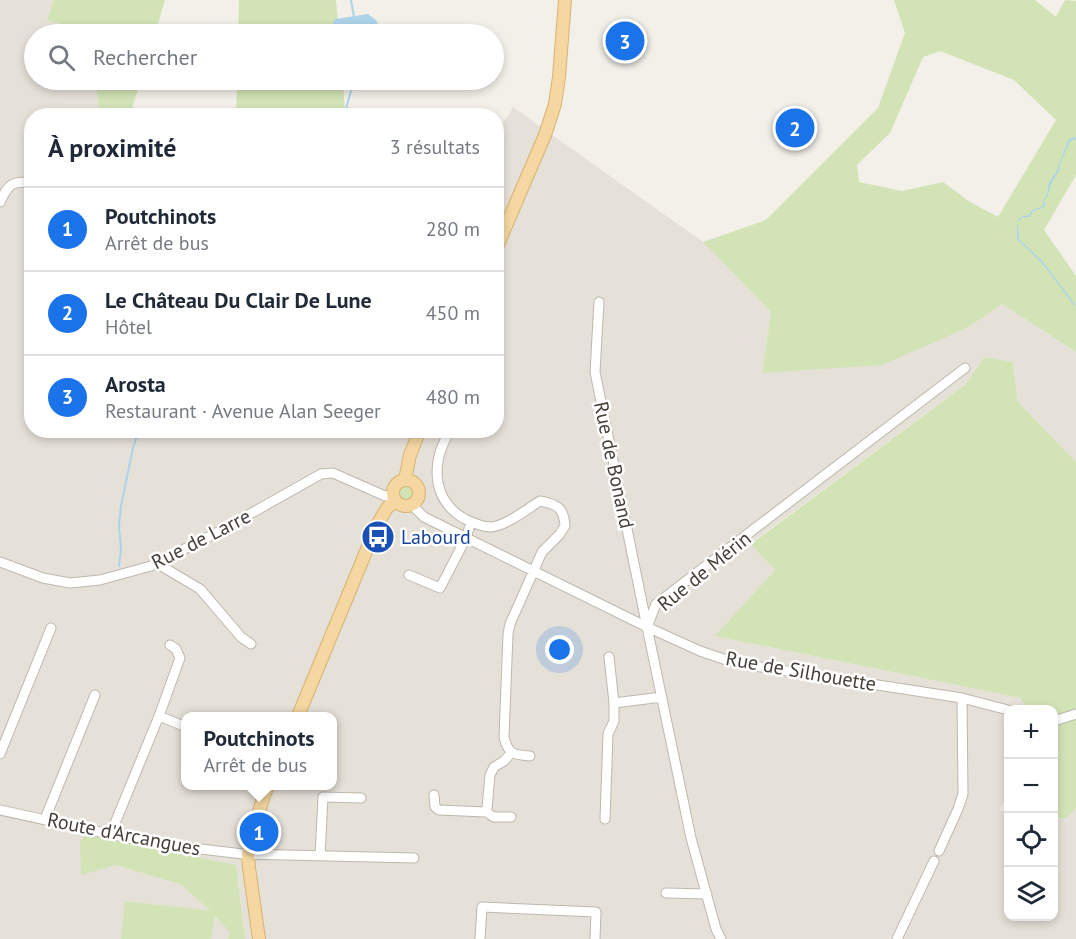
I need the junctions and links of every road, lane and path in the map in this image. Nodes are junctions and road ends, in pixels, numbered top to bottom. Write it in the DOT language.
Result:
graph roads {
  1 [pos="565,0"];
  2 [pos="24,182"];
  3 [pos="0,202"];
  4 [pos="504,230"];
  5 [pos="599,302"];
  6 [pos="965,368"];
  7 [pos="417,438"];
  8 [pos="446,438"];
  9 [pos="405,480"];
  10 [pos="394,498"];
  11 [pos="412,505"];
  12 [pos="471,522"];
  13 [pos="466,538"];
  14 [pos="0,562"];
  15 [pos="158,564"];
  16 [pos="534,572"];
  17 [pos="409,575"];
  18 [pos="647,627"];
  19 [pos="51,628"];
  20 [pos="251,644"];
  21 [pos="170,645"];
  22 [pos="609,657"];
  23 [pos="95,694"];
  24 [pos="662,697"];
  25 [pos="962,698"];
  26 [pos="614,703"];
  27 [pos="1004,709"];
  28 [pos="300,712"];
  29 [pos="1076,714"];
  30 [pos="159,716"];
  31 [pos="1058,719"];
  32 [pos="181,725"];
  33 [pos="0,753"];
  34 [pos="511,753"];
  35 [pos="530,756"];
  36 [pos="266,790"];
  37 [pos="434,795"];
  38 [pos="361,798"];
  39 [pos="0,810"];
  40 [pos="486,812"];
  41 [pos="511,817"];
  42 [pos="45,819"];
  43 [pos="605,819"];
  44 [pos="111,833"];
  45 [pos="939,851"];
  46 [pos="248,855"];
  47 [pos="320,856"];
  48 [pos="414,858"];
  49 [pos="934,861"];
  50 [pos="666,893"];
  51 [pos="706,894"];
  52 [pos="259,939"];
  53 [pos="480,939"];
  54 [pos="595,939"];
  55 [pos="721,939"];
  56 [pos="897,939"];
  1 -- 4 [label="main road"];
  2 -- 3 [label="street"];
  5 -- 18 [label="street, Rue de Bonand"];
  6 -- 18 [label="street, Rue de Mérin"];
  7 -- 9 [label="main road"];
  8 -- 12 [label="street"];
  9 -- 10 [label="main road"];
  9 -- 11 [label="main road"];
  10 -- 11 [label="main road"];
  10 -- 15 [label="street, Rue de Larre"];
  10 -- 28 [label="main road"];
  11 -- 13 [label="street, Rue de Silhouette"];
  12 -- 13 [label="street"];
  12 -- 16 [label="street"];
  13 -- 16 [label="street, Rue de Silhouette"];
  13 -- 17 [label="street"];
  14 -- 15 [label="street, Rue de Larre"];
  15 -- 20 [label="street"];
  16 -- 18 [label="street, Rue de Silhouette"];
  16 -- 34 [label="street"];
  18 -- 24 [label="street, Rue de Mérin"];
  18 -- 25 [label="street, Rue de Silhouette"];
  19 -- 33 [label="street"];
  21 -- 30 [label="street"];
  22 -- 26 [label="street"];
  23 -- 42 [label="street"];
  24 -- 26 [label="street"];
  24 -- 51 [label="street, Rue de Mérin"];
  25 -- 27 [label="street, Rue de Silhouette"];
  25 -- 45 [label="street"];
  26 -- 43 [label="street"];
  29 -- 31 [label="street"];
  30 -- 32 [label="street"];
  30 -- 44 [label="street"];
  34 -- 35 [label="street"];
  34 -- 40 [label="street"];
  36 -- 46 [label="main road"];
  37 -- 40 [label="street"];
  38 -- 47 [label="street"];
  39 -- 42 [label="street, Route d'Arcangues"];
  40 -- 41 [label="street"];
  42 -- 44 [label="street, Route d'Arcangues"];
  44 -- 46 [label="street, Route d'Arcangues"];
  46 -- 47 [label="street, Route d'Arcangues"];
  46 -- 52 [label="main road"];
  47 -- 48 [label="street, Route d'Arcangues"];
  49 -- 56 [label="street"];
  50 -- 51 [label="street"];
  51 -- 55 [label="street, Rue de Mérin"];
  53 -- 54 [label="street"];
}
